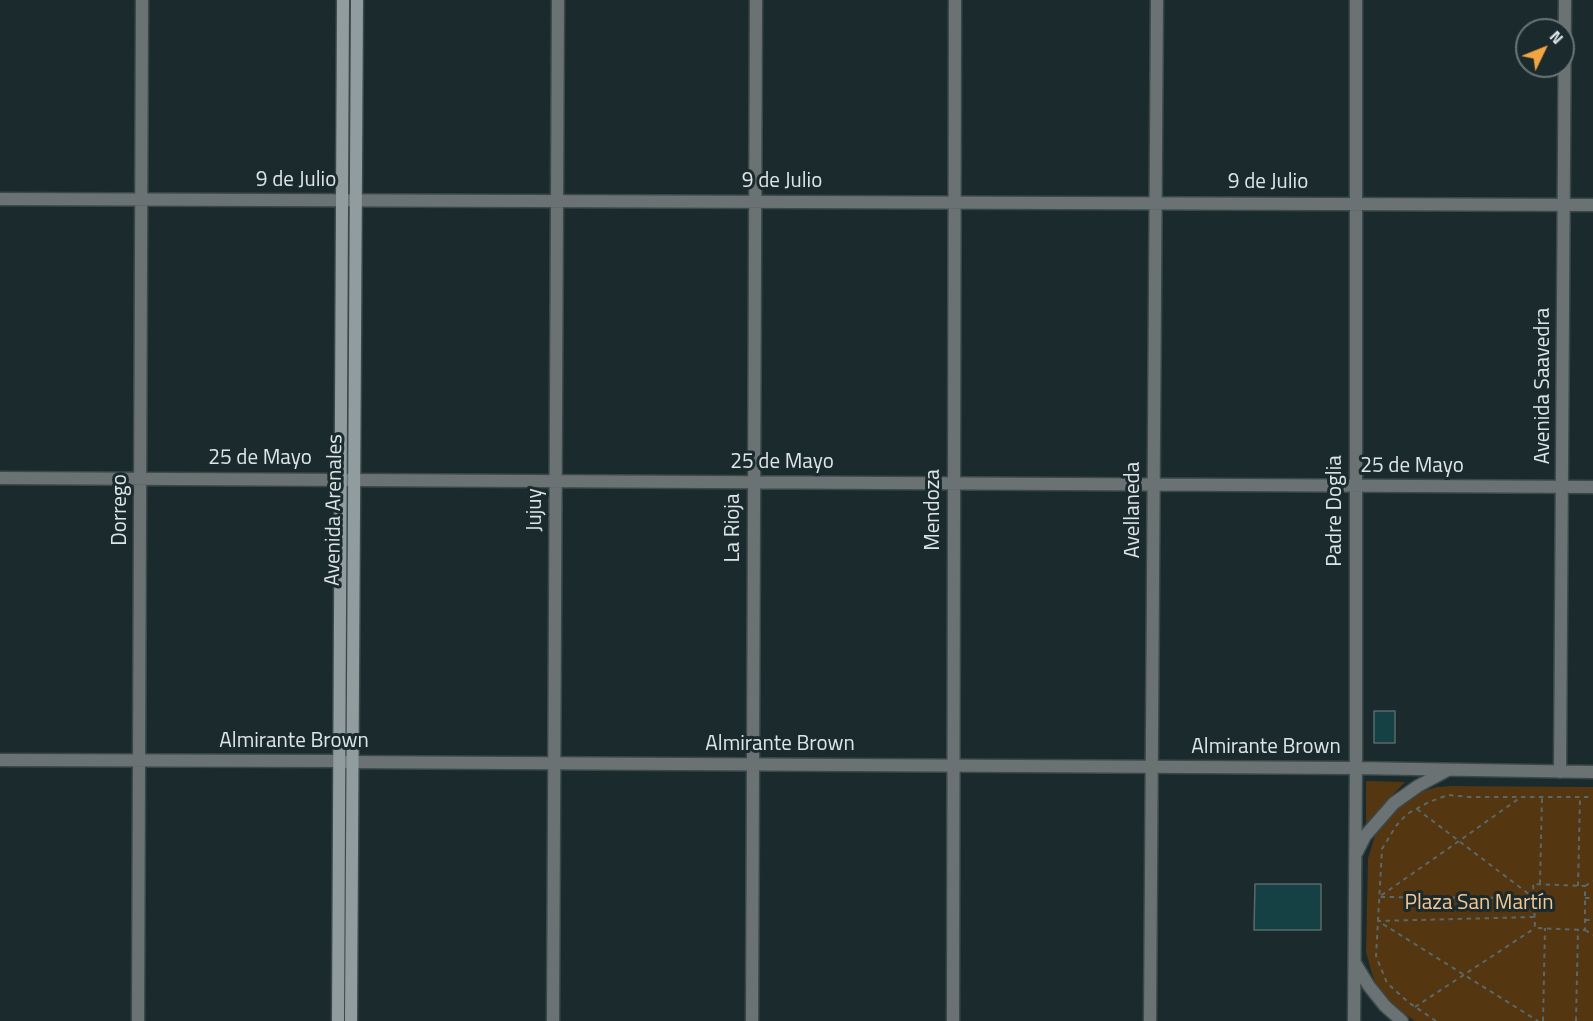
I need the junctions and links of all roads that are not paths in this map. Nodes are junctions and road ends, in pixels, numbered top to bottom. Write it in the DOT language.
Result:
graph roads {
  1 [pos="142,0"];
  2 [pos="343,0"];
  3 [pos="357,0"];
  4 [pos="558,0"];
  5 [pos="756,0"];
  6 [pos="955,0"];
  7 [pos="1157,0"];
  8 [pos="1356,0"];
  9 [pos="1565,0"];
  10 [pos="0,199"];
  11 [pos="141,200"];
  12 [pos="342,201"];
  13 [pos="357,201"];
  14 [pos="557,201"];
  15 [pos="755,202"];
  16 [pos="954,202"];
  17 [pos="1155,202"];
  18 [pos="1355,203"];
  19 [pos="1563,205"];
  20 [pos="1593,205"];
  21 [pos="0,478"];
  22 [pos="140,479"];
  23 [pos="340,479"];
  24 [pos="355,480"];
  25 [pos="556,481"];
  26 [pos="754,482"];
  27 [pos="954,483"];
  28 [pos="1154,484"];
  29 [pos="1356,486"];
  30 [pos="1563,487"];
  31 [pos="1593,487"];
  32 [pos="0,760"];
  33 [pos="139,760"];
  34 [pos="338,762"];
  35 [pos="352,762"];
  36 [pos="554,763"];
  37 [pos="753,764"];
  38 [pos="953,766"];
  39 [pos="1152,767"];
  40 [pos="1356,768"];
  41 [pos="1448,770"];
  42 [pos="1560,772"];
  43 [pos="1593,772"];
  44 [pos="1355,855"];
  45 [pos="1354,962"];
  46 [pos="138,1021"];
  47 [pos="338,1021"];
  48 [pos="351,1021"];
  49 [pos="553,1021"];
  50 [pos="752,1021"];
  51 [pos="952,1021"];
  52 [pos="1150,1021"];
  53 [pos="1354,1021"];
  54 [pos="1402,1021"];
  1 -- 11 [label="street, Dorrego"];
  2 -- 12 [label="main road, Avenida Arenales"];
  3 -- 13 [label="main road, Avenida Arenales"];
  4 -- 14 [label="street, Jujuy"];
  5 -- 15 [label="street, La Rioja"];
  6 -- 16 [label="street, Mendoza"];
  7 -- 17 [label="street, Avellaneda"];
  8 -- 18 [label="street, Padre Doglia"];
  9 -- 19 [label="street, Avenida Saavedra"];
  10 -- 11 [label="street, 9 de Julio"];
  11 -- 12 [label="street, 9 de Julio"];
  11 -- 22 [label="street, Dorrego"];
  12 -- 13 [label="street, 9 de Julio"];
  12 -- 23 [label="main road, Avenida Arenales"];
  13 -- 14 [label="street, 9 de Julio"];
  13 -- 24 [label="main road, Avenida Arenales"];
  14 -- 15 [label="street, 9 de Julio"];
  14 -- 25 [label="street, Jujuy"];
  15 -- 16 [label="street, 9 de Julio"];
  15 -- 26 [label="street, La Rioja"];
  16 -- 17 [label="street, 9 de Julio"];
  16 -- 27 [label="street, Mendoza"];
  17 -- 18 [label="street, 9 de Julio"];
  17 -- 28 [label="street, Avellaneda"];
  18 -- 19 [label="street, 9 de Julio"];
  18 -- 29 [label="street, Padre Doglia"];
  19 -- 20 [label="street, 9 de Julio"];
  19 -- 30 [label="street, Avenida Saavedra"];
  21 -- 22 [label="street, 25 de Mayo"];
  22 -- 23 [label="street, 25 de Mayo"];
  22 -- 33 [label="street, Dorrego"];
  23 -- 24 [label="street, 25 de Mayo"];
  23 -- 34 [label="main road, Avenida Arenales"];
  24 -- 25 [label="street, 25 de Mayo"];
  24 -- 35 [label="main road, Avenida Arenales"];
  25 -- 26 [label="street, 25 de Mayo"];
  25 -- 36 [label="street, Jujuy"];
  26 -- 27 [label="street, 25 de Mayo"];
  26 -- 37 [label="street, La Rioja"];
  27 -- 28 [label="street, 25 de Mayo"];
  27 -- 38 [label="street, Mendoza"];
  28 -- 29 [label="street, 25 de Mayo"];
  28 -- 39 [label="street, Avellaneda"];
  29 -- 30 [label="street, 25 de Mayo"];
  29 -- 40 [label="street, Padre Doglia"];
  30 -- 31 [label="street, 25 de Mayo"];
  30 -- 42 [label="street, Avenida Saavedra"];
  32 -- 33 [label="street, Almirante Brown"];
  33 -- 34 [label="street, Almirante Brown"];
  33 -- 46 [label="street, Dorrego"];
  34 -- 35 [label="street, Almirante Brown"];
  34 -- 47 [label="main road, Avenida Arenales"];
  35 -- 36 [label="street, Almirante Brown"];
  35 -- 48 [label="main road, Avenida Arenales"];
  36 -- 37 [label="street, Almirante Brown"];
  36 -- 49 [label="street, Jujuy"];
  37 -- 38 [label="street, Almirante Brown"];
  37 -- 50 [label="street, La Rioja"];
  38 -- 39 [label="street, Almirante Brown"];
  38 -- 51 [label="street, Mendoza"];
  39 -- 40 [label="street, Almirante Brown"];
  39 -- 52 [label="street, Avellaneda"];
  40 -- 41 [label="street, Almirante Brown"];
  40 -- 44 [label="street, Padre Doglia"];
  41 -- 42 [label="street, Almirante Brown"];
  41 -- 44 [label="street"];
  42 -- 43 [label="street, Almirante Brown"];
  44 -- 45 [label="street, Padre Doglia"];
  45 -- 53 [label="street, Padre Doglia"];
  45 -- 54 [label="street"];
}
